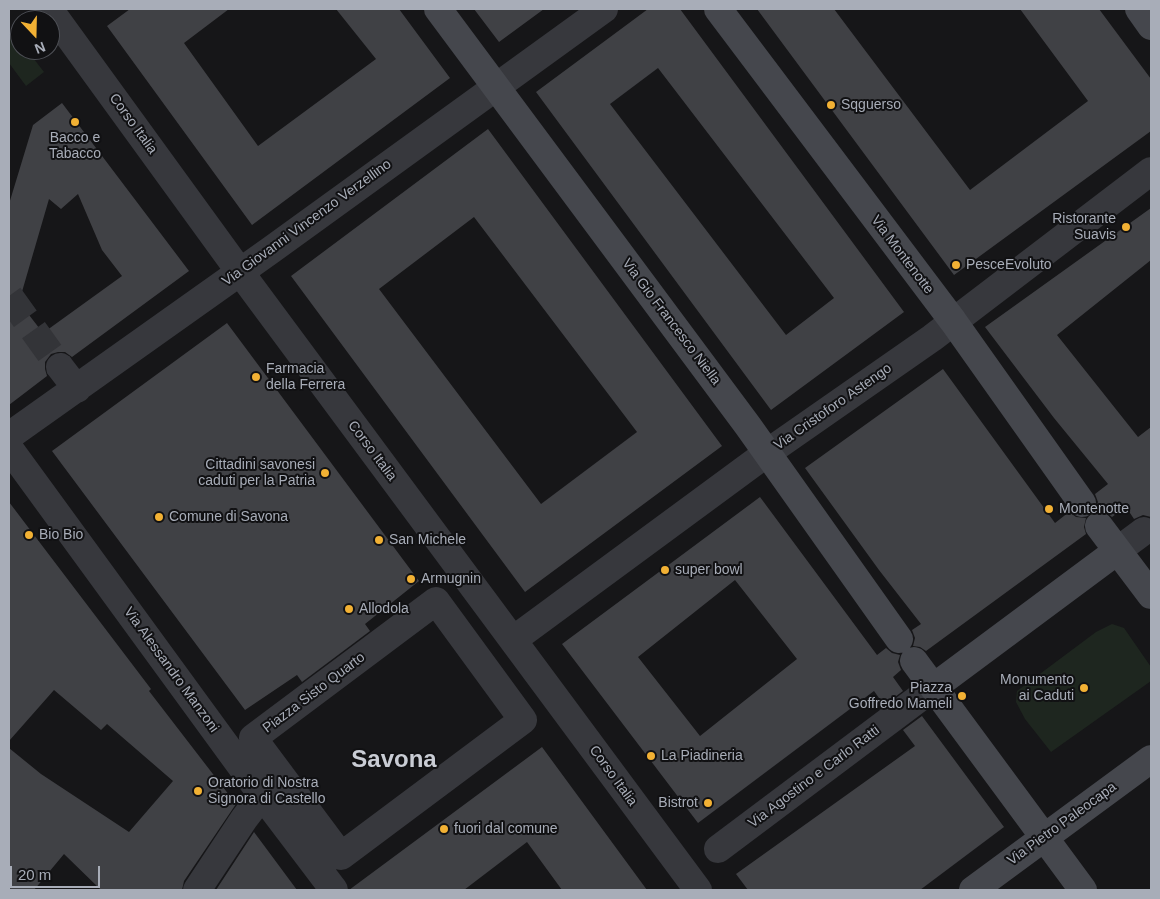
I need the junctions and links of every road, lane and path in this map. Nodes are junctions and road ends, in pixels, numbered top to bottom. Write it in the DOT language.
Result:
graph roads {
  1 [pos="50,9"];
  2 [pos="438,9"];
  3 [pos="604,9"];
  4 [pos="718,9"];
  5 [pos="1139,9"];
  6 [pos="1151,26"];
  7 [pos="496,86"];
  8 [pos="1151,171"];
  9 [pos="240,272"];
  10 [pos="953,321"];
  11 [pos="60,366"];
  12 [pos="77,388"];
  13 [pos="9,436"];
  14 [pos="9,448"];
  15 [pos="767,453"];
  16 [pos="1082,503"];
  17 [pos="1099,526"];
  18 [pos="1144,531"];
  19 [pos="1117,551"];
  20 [pos="1151,596"];
  21 [pos="513,640"];
  22 [pos="934,687"];
  23 [pos="1151,759"];
  24 [pos="279,773"];
  25 [pos="262,795"];
  26 [pos="1043,837"];
  27 [pos="718,849"];
  28 [pos="197,890"];
  29 [pos="334,890"];
  30 [pos="698,890"];
  31 [pos="973,890"];
  32 [pos="1083,890"];
  1 -- 9 [label="street, Corso Italia"];
  2 -- 7 [label="street, Via Gio Francesco Niella"];
  3 -- 7 [label="street, Via Giovanni Vincenzo Verzellino"];
  4 -- 10 [label="street, Via Montenotte"];
  5 -- 6 [label="street"];
  7 -- 9 [label="street, Via Giovanni Vincenzo Verzellino"];
  7 -- 15 [label="street, Via Gio Francesco Niella"];
  8 -- 10 [label="street, Via Cristoforo Astengo"];
  9 -- 12 [label="street, Via Giovanni Vincenzo Verzellino"];
  9 -- 21 [label="street, Corso Italia"];
  10 -- 15 [label="street, Via Cristoforo Astengo"];
  10 -- 16 [label="street, Via Montenotte"];
  11 -- 12 [label="street"];
  12 -- 13 [label="street, Via Giovanni Vincenzo Verzellino"];
  14 -- 25 [label="street, Via Alessandro Manzoni"];
  15 -- 21 [label="street, Via Cristoforo Astengo"];
  15 -- 22 [label="street, Via Gio Francesco Niella"];
  17 -- 19 [label="street"];
  18 -- 19 [label="street"];
  19 -- 20 [label="street"];
  19 -- 22 [label="street"];
  21 -- 30 [label="street, Corso Italia"];
  22 -- 26 [label="street"];
  22 -- 27 [label="street, Via Agostino e Carlo Ratti"];
  23 -- 26 [label="street, Via Pietro Paleocapa"];
  24 -- 24 [label="street, Piazza Sisto Quarto"];
  24 -- 25 [label="street"];
  25 -- 28 [label="street"];
  25 -- 29 [label="street, Via Alessandro Manzoni"];
  26 -- 31 [label="street, Via Pietro Paleocapa"];
  26 -- 32 [label="street"];
}
